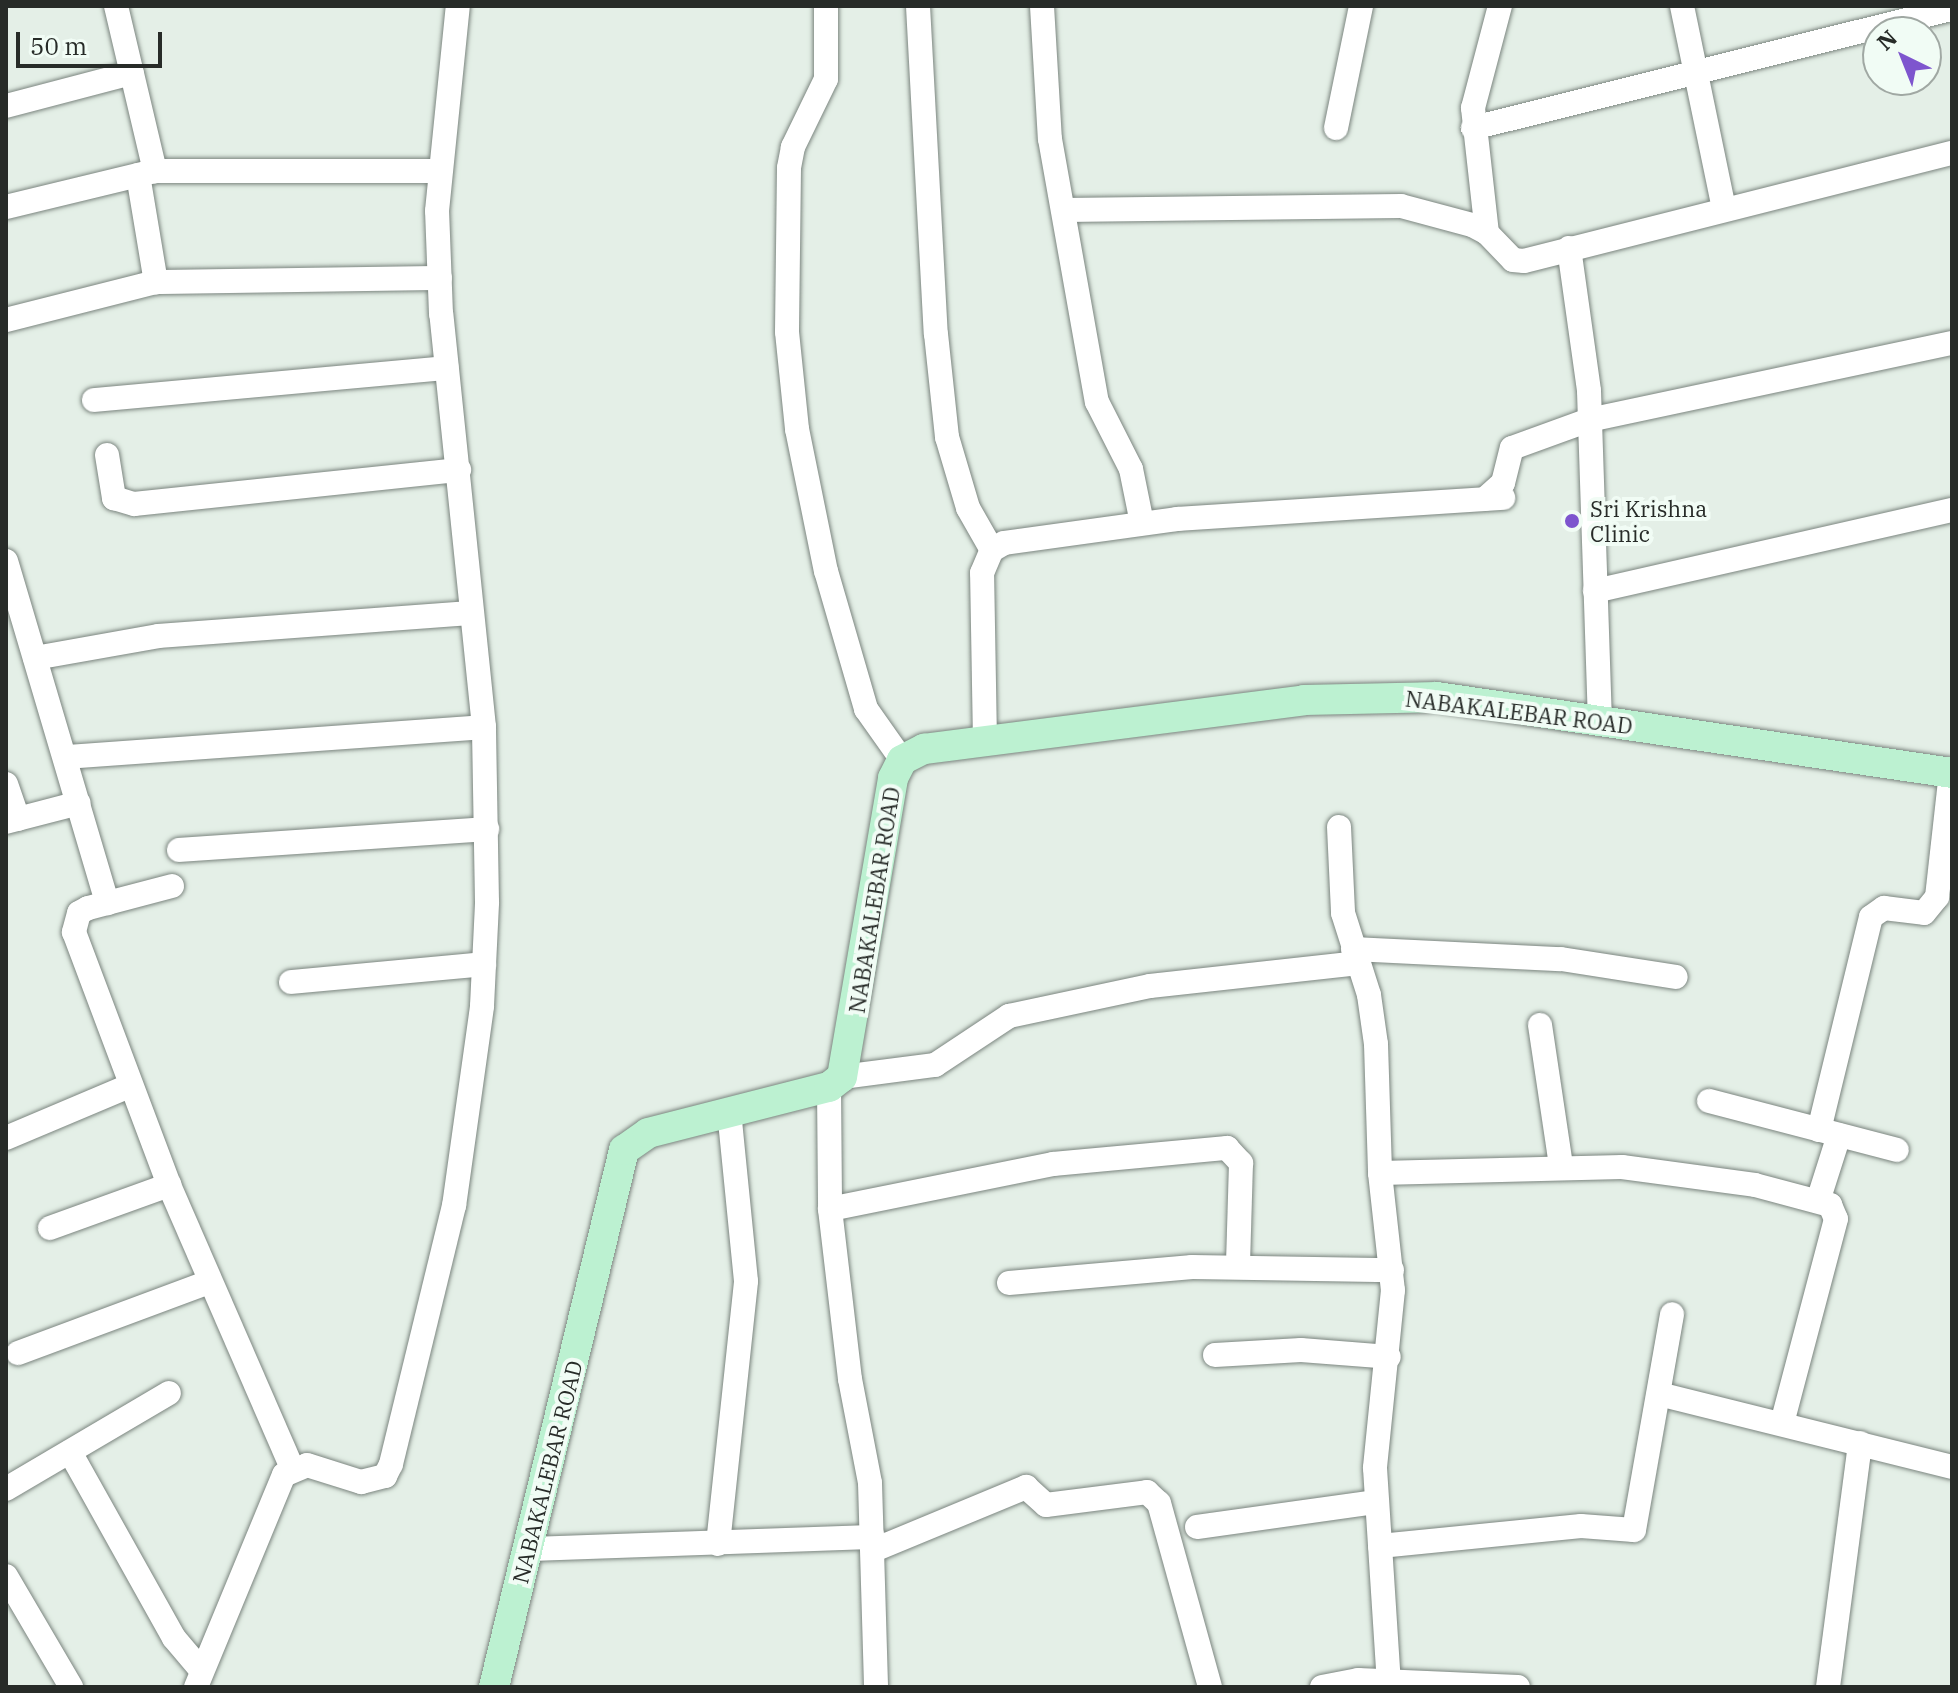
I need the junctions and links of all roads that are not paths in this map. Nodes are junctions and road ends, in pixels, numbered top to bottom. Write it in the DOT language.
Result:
graph roads {
  1 [pos="116,6"];
  2 [pos="458,6"];
  3 [pos="826,6"];
  4 [pos="918,6"];
  5 [pos="1042,6"];
  6 [pos="1361,6"];
  7 [pos="1500,6"];
  8 [pos="1682,6"];
  9 [pos="1952,9"];
  10 [pos="1694,70"];
  11 [pos="132,73"];
  12 [pos="6,106"];
  13 [pos="1336,128"];
  14 [pos="1473,128"];
  15 [pos="1952,153"];
  16 [pos="438,171"];
  17 [pos="146,173"];
  18 [pos="6,207"];
  19 [pos="1724,209"];
  20 [pos="1064,210"];
  21 [pos="1487,233"];
  22 [pos="1569,248"];
  23 [pos="440,278"];
  24 [pos="156,282"];
  25 [pos="6,320"];
  26 [pos="1952,343"];
  27 [pos="447,368"];
  28 [pos="94,400"];
  29 [pos="1589,420"];
  30 [pos="107,455"];
  31 [pos="459,470"];
  32 [pos="1952,510"];
  33 [pos="1142,523"];
  34 [pos="992,550"];
  35 [pos="6,561"];
  36 [pos="10,591"];
  37 [pos="1595,591"];
  38 [pos="470,613"];
  39 [pos="35,658"];
  40 [pos="1600,721"];
  41 [pos="484,727"];
  42 [pos="985,741"];
  43 [pos="66,757"];
  44 [pos="902,760"];
  45 [pos="1951,773"];
  46 [pos="6,784"];
  47 [pos="79,803"];
  48 [pos="12,820"];
  49 [pos="1339,827"];
  50 [pos="487,829"];
  51 [pos="179,850"];
  52 [pos="172,886"];
  53 [pos="107,903"];
  54 [pos="1356,956"];
  55 [pos="484,964"];
  56 [pos="1676,977"];
  57 [pos="291,982"];
  58 [pos="1540,1025"];
  59 [pos="836,1082"];
  60 [pos="129,1086"];
  61 [pos="1709,1101"];
  62 [pos="729,1112"];
  63 [pos="1829,1132"];
  64 [pos="6,1138"];
  65 [pos="1897,1150"];
  66 [pos="1561,1166"];
  67 [pos="1380,1173"];
  68 [pos="169,1185"];
  69 [pos="1818,1201"];
  70 [pos="830,1209"];
  71 [pos="50,1228"];
  72 [pos="1238,1266"];
  73 [pos="1392,1270"];
  74 [pos="209,1282"];
  75 [pos="1009,1283"];
  76 [pos="1672,1314"];
  77 [pos="18,1353"];
  78 [pos="1215,1355"];
  79 [pos="1389,1357"];
  80 [pos="169,1393"];
  81 [pos="1659,1394"];
  82 [pos="1782,1423"];
  83 [pos="1860,1443"];
  84 [pos="70,1452"];
  85 [pos="1952,1467"];
  86 [pos="292,1468"];
  87 [pos="6,1489"];
  88 [pos="1376,1502"];
  89 [pos="1197,1527"];
  90 [pos="873,1543"];
  91 [pos="718,1544"];
  92 [pos="1380,1546"];
  93 [pos="529,1549"];
  94 [pos="6,1576"];
  95 [pos="199,1678"];
  96 [pos="1388,1684"];
  97 [pos="71,1687"];
  98 [pos="494,1687"];
  99 [pos="876,1687"];
  100 [pos="1210,1687"];
  101 [pos="1322,1687"];
  102 [pos="1518,1687"];
  103 [pos="1828,1687"];
  1 -- 11 [label="street"];
  2 -- 16 [label="street"];
  3 -- 44 [label="street"];
  4 -- 34 [label="street"];
  5 -- 20 [label="street"];
  6 -- 13 [label="street"];
  7 -- 14 [label="street"];
  8 -- 10 [label="street"];
  9 -- 10 [label="street"];
  10 -- 14 [label="street"];
  10 -- 19 [label="street"];
  11 -- 12 [label="street"];
  11 -- 17 [label="street"];
  14 -- 21 [label="street"];
  15 -- 19 [label="street"];
  16 -- 17 [label="street"];
  16 -- 23 [label="street"];
  17 -- 18 [label="street"];
  17 -- 24 [label="street"];
  19 -- 22 [label="street"];
  20 -- 21 [label="street"];
  20 -- 33 [label="street"];
  21 -- 22 [label="street"];
  22 -- 29 [label="street"];
  23 -- 24 [label="street"];
  23 -- 27 [label="street"];
  24 -- 25 [label="street"];
  26 -- 29 [label="street"];
  27 -- 28 [label="street"];
  27 -- 31 [label="street"];
  29 -- 33 [label="street"];
  29 -- 37 [label="street"];
  30 -- 31 [label="street"];
  31 -- 38 [label="street"];
  32 -- 37 [label="street"];
  33 -- 34 [label="street"];
  34 -- 42 [label="street"];
  35 -- 36 [label="street"];
  36 -- 39 [label="street"];
  37 -- 40 [label="street"];
  38 -- 39 [label="street"];
  38 -- 41 [label="street"];
  39 -- 43 [label="street"];
  40 -- 42 [label="main road, NABAKALEBAR ROAD"];
  40 -- 45 [label="main road, NABAKALEBAR ROAD"];
  41 -- 43 [label="street"];
  41 -- 50 [label="street"];
  42 -- 44 [label="main road, NABAKALEBAR ROAD"];
  43 -- 47 [label="street"];
  44 -- 59 [label="main road, NABAKALEBAR ROAD"];
  45 -- 63 [label="street"];
  46 -- 48 [label="street"];
  47 -- 48 [label="street"];
  47 -- 53 [label="street"];
  49 -- 54 [label="street"];
  50 -- 51 [label="street"];
  50 -- 55 [label="street"];
  52 -- 53 [label="street"];
  53 -- 60 [label="street"];
  54 -- 56 [label="street"];
  54 -- 59 [label="street"];
  54 -- 67 [label="street"];
  55 -- 57 [label="street"];
  55 -- 86 [label="street"];
  58 -- 66 [label="street"];
  59 -- 62 [label="main road, NABAKALEBAR ROAD"];
  59 -- 70 [label="street"];
  60 -- 64 [label="street"];
  60 -- 68 [label="street"];
  61 -- 63 [label="street"];
  62 -- 91 [label="street"];
  62 -- 93 [label="main road, NABAKALEBAR ROAD"];
  63 -- 65 [label="street"];
  63 -- 69 [label="street"];
  66 -- 67 [label="street"];
  66 -- 69 [label="street"];
  67 -- 73 [label="street"];
  68 -- 71 [label="street"];
  68 -- 74 [label="street"];
  69 -- 82 [label="street"];
  70 -- 72 [label="street"];
  70 -- 90 [label="street"];
  72 -- 73 [label="street"];
  72 -- 75 [label="street"];
  73 -- 79 [label="street"];
  74 -- 77 [label="street"];
  74 -- 86 [label="street"];
  76 -- 81 [label="street"];
  78 -- 79 [label="street"];
  79 -- 88 [label="street"];
  80 -- 84 [label="street"];
  81 -- 82 [label="street"];
  81 -- 92 [label="street"];
  82 -- 83 [label="street"];
  83 -- 85 [label="street"];
  83 -- 103 [label="street"];
  84 -- 87 [label="street"];
  84 -- 95 [label="street"];
  86 -- 95 [label="street"];
  88 -- 89 [label="street"];
  88 -- 92 [label="street"];
  90 -- 91 [label="street"];
  90 -- 99 [label="street"];
  90 -- 100 [label="street"];
  91 -- 93 [label="street"];
  92 -- 96 [label="street"];
  93 -- 98 [label="main road, NABAKALEBAR ROAD"];
  94 -- 97 [label="street"];
  96 -- 101 [label="street"];
  96 -- 102 [label="street"];
}
